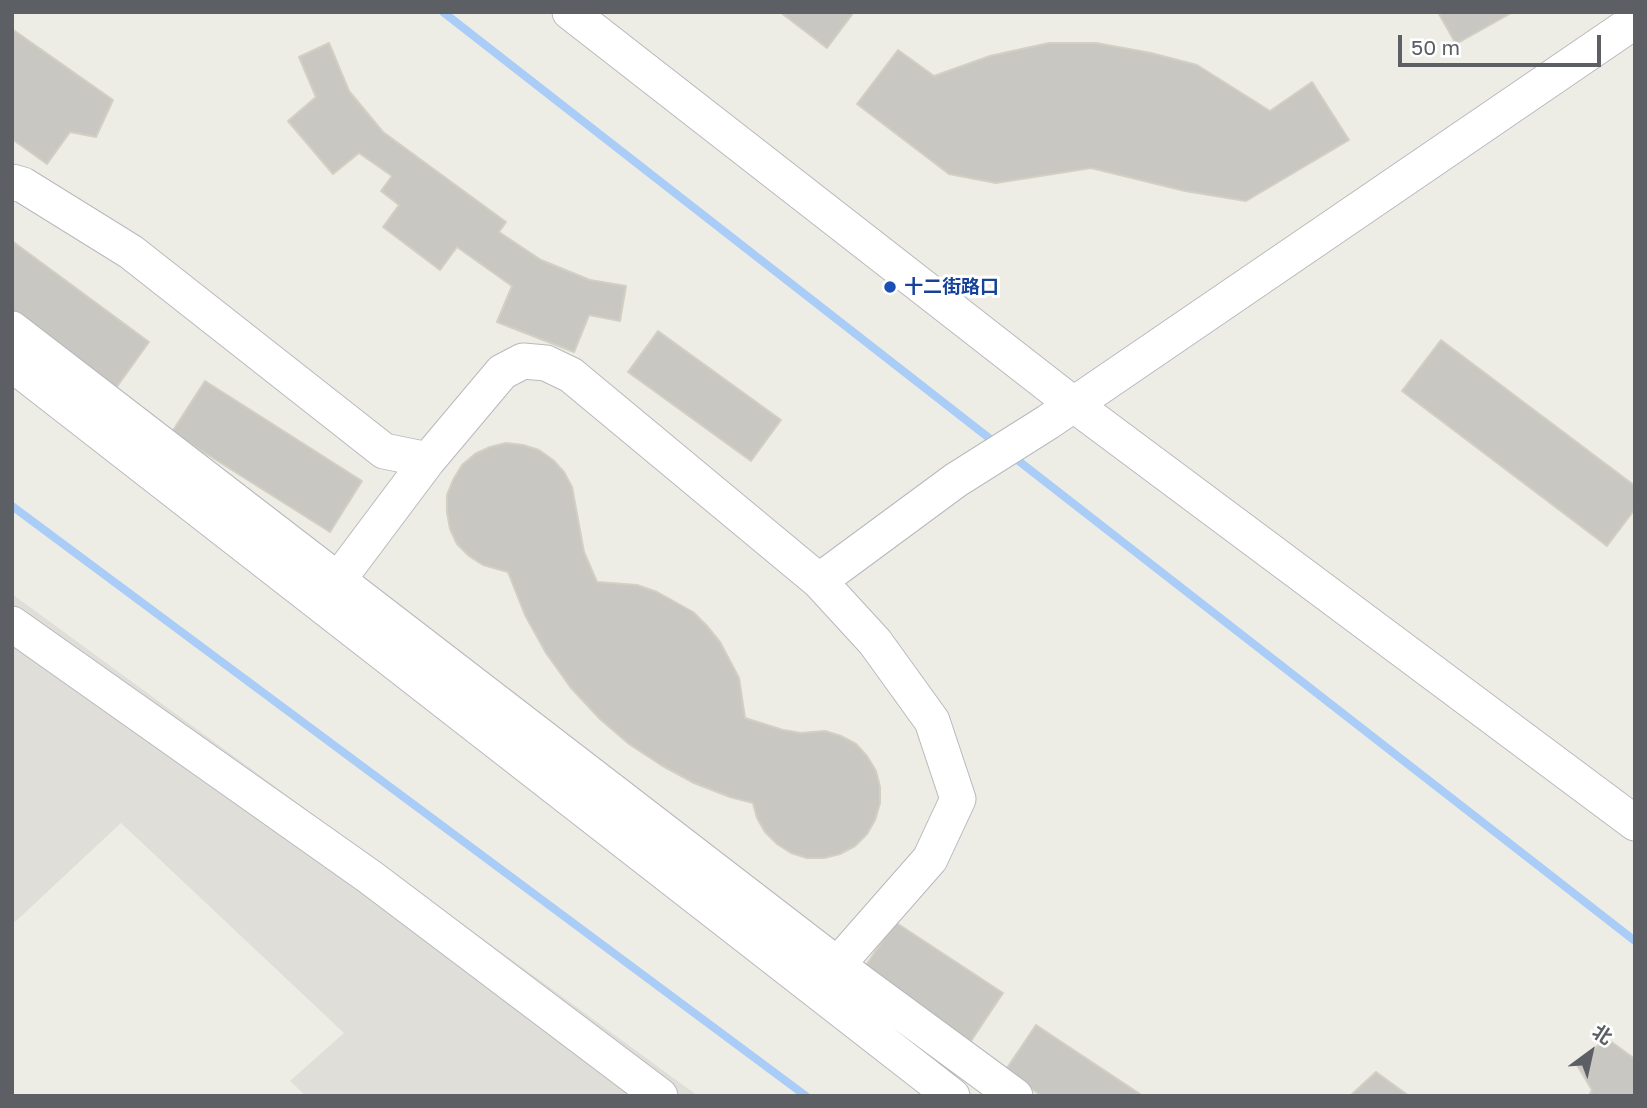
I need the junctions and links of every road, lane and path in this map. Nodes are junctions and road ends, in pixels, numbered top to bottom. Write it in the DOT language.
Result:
graph roads {
  1 [pos="570,12"];
  2 [pos="1635,22"];
  3 [pos="12,181"];
  4 [pos="12,329"];
  5 [pos="12,364"];
  6 [pos="1060,413"];
  7 [pos="428,460"];
  8 [pos="338,580"];
  9 [pos="820,581"];
  10 [pos="12,624"];
  11 [pos="1635,823"];
  12 [pos="837,965"];
  13 [pos="660,1096"];
  14 [pos="952,1096"];
  15 [pos="1016,1096"];
  1 -- 6 [label="street"];
  2 -- 6 [label="street"];
  3 -- 7 [label="street"];
  4 -- 8 [label="street"];
  5 -- 14 [label="street"];
  6 -- 9 [label="street"];
  6 -- 11 [label="street"];
  7 -- 8 [label="street"];
  7 -- 9 [label="street"];
  8 -- 12 [label="street"];
  9 -- 12 [label="street"];
  10 -- 13 [label="street"];
  12 -- 15 [label="street"];
}
